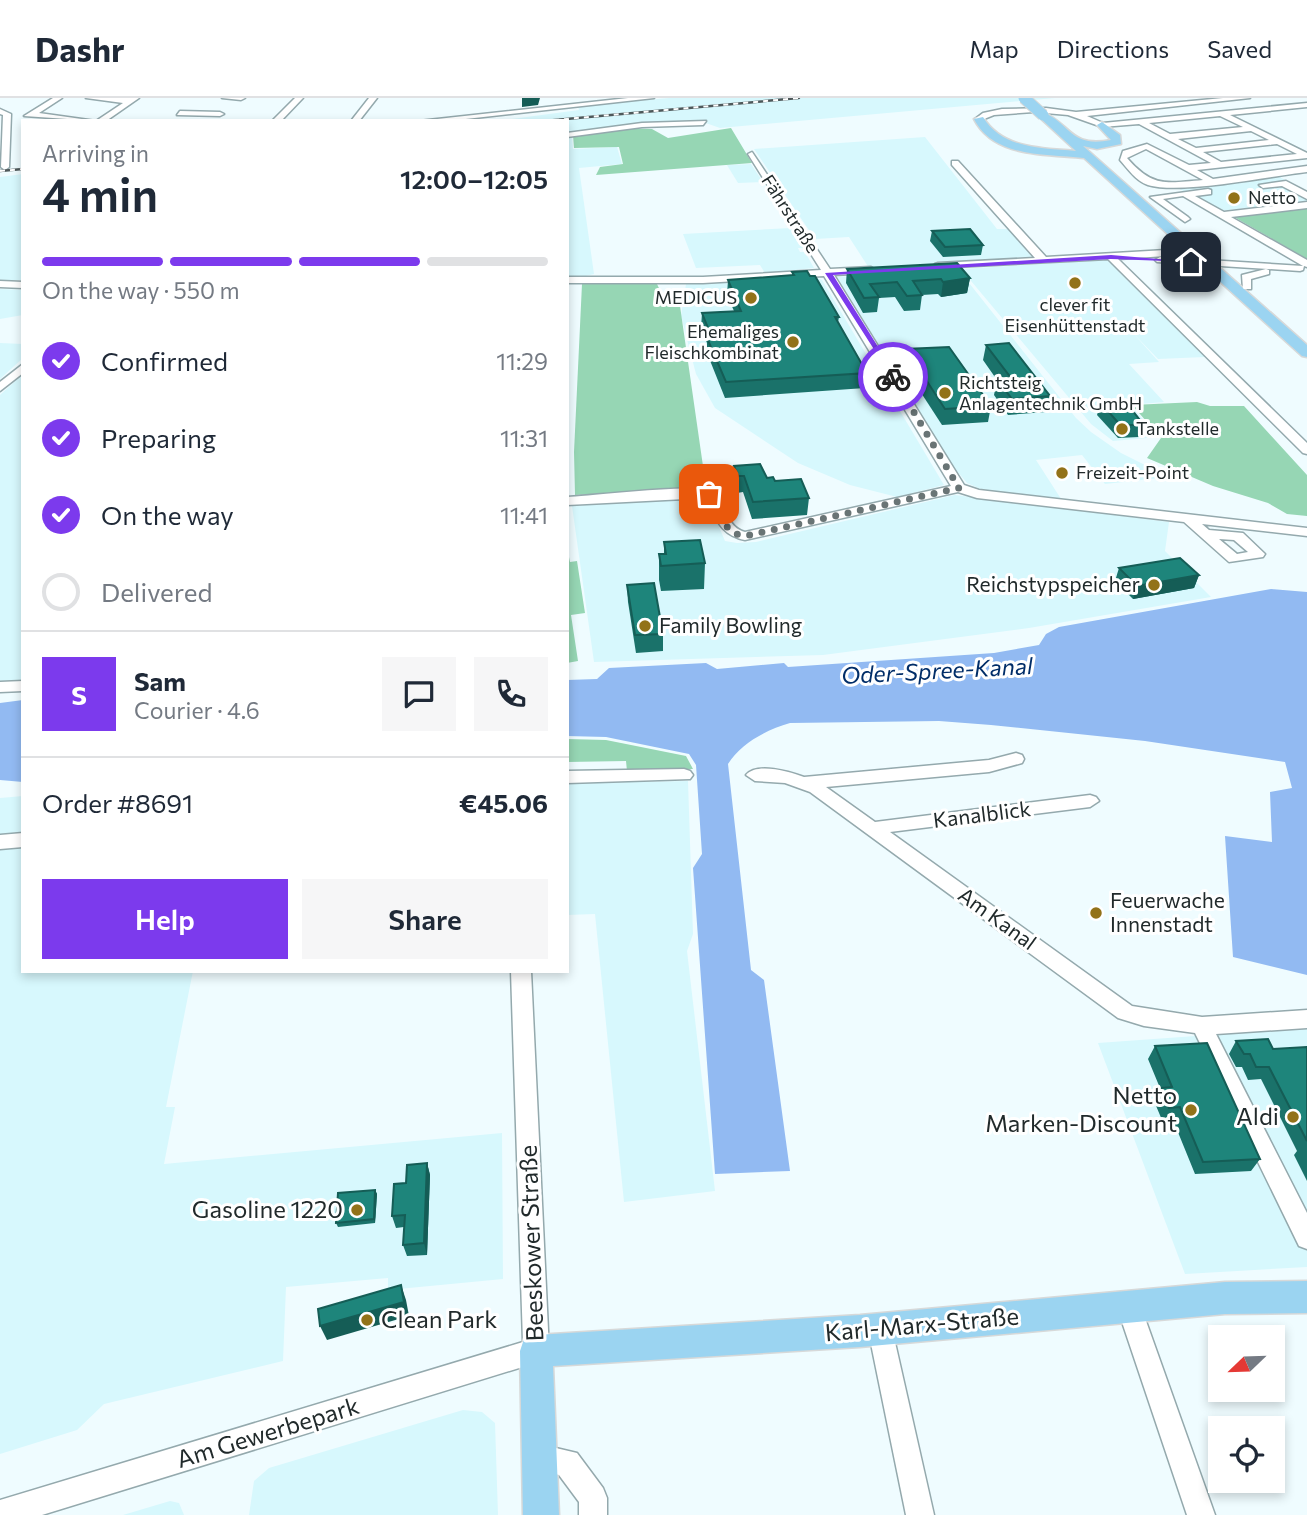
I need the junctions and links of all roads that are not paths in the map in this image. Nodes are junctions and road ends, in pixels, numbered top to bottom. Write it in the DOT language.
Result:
graph roads {
  1 [pos="58,98"];
  2 [pos="90,98"];
  3 [pos="226,98"];
  4 [pos="241,98"];
  5 [pos="299,98"];
  6 [pos="373,98"];
  7 [pos="650,98"];
  8 [pos="1024,98"];
  9 [pos="1246,98"];
  10 [pos="132,99"];
  11 [pos="573,102"];
  12 [pos="1285,102"];
  13 [pos="192,104"];
  14 [pos="1304,105"];
  15 [pos="1164,106"];
  16 [pos="0,111"];
  17 [pos="180,113"];
  18 [pos="1220,113"];
  19 [pos="220,114"];
  20 [pos="1079,114"];
  21 [pos="462,115"];
  22 [pos="27,117"];
  23 [pos="1184,117"];
  24 [pos="1307,118"];
  25 [pos="60,119"];
  26 [pos="103,119"];
  27 [pos="173,119"];
  28 [pos="278,119"];
  29 [pos="357,119"];
  30 [pos="435,119"];
  31 [pos="979,119"];
  32 [pos="1140,121"];
  33 [pos="703,123"];
  34 [pos="1106,124"];
  35 [pos="1251,129"];
  36 [pos="569,135"];
  37 [pos="1129,135"];
  38 [pos="1169,137"];
  39 [pos="3,139"];
  40 [pos="1070,139"];
  41 [pos="1138,140"];
  42 [pos="1117,142"];
  43 [pos="1278,142"];
  44 [pos="1147,146"];
  45 [pos="1031,149"];
  46 [pos="1193,150"];
  47 [pos="752,154"];
  48 [pos="1088,155"];
  49 [pos="1307,156"];
  50 [pos="956,163"];
  51 [pos="3,164"];
  52 [pos="1220,165"];
  53 [pos="17,166"];
  54 [pos="1100,166"];
  55 [pos="1188,168"];
  56 [pos="1307,169"];
  57 [pos="1116,180"];
  58 [pos="1210,180"];
  59 [pos="1170,184"];
  60 [pos="1186,194"];
  61 [pos="1307,196"];
  62 [pos="1307,205"];
  63 [pos="1212,209"];
  64 [pos="1222,215"];
  65 [pos="1183,242"];
  66 [pos="1131,256"];
  67 [pos="1111,257"];
  68 [pos="1043,260"];
  69 [pos="1211,261"];
  70 [pos="1305,265"];
  71 [pos="922,267"];
  72 [pos="882,270"];
  73 [pos="828,273"];
  74 [pos="569,280"];
  75 [pos="0,284"];
  76 [pos="21,285"];
  77 [pos="1247,288"];
  78 [pos="1307,341"];
  79 [pos="1307,353"];
  80 [pos="21,369"];
  81 [pos="0,388"];
  82 [pos="1307,450"];
  83 [pos="959,488"];
  84 [pos="569,501"];
  85 [pos="1189,520"];
  86 [pos="1307,532"];
  87 [pos="1206,534"];
  88 [pos="21,686"];
  89 [pos="0,687"];
  90 [pos="1016,759"];
  91 [pos="684,775"];
  92 [pos="755,775"];
  93 [pos="569,777"];
  94 [pos="802,783"];
  95 [pos="1090,801"];
  96 [pos="874,828"];
  97 [pos="21,840"];
  98 [pos="0,842"];
  99 [pos="521,973"];
  100 [pos="1307,1019"];
  101 [pos="1202,1026"];
  102 [pos="1307,1238"];
  103 [pos="1307,1297"];
  104 [pos="1129,1307"];
  105 [pos="880,1329"];
  106 [pos="537,1351"];
  107 [pos="539,1457"];
  108 [pos="0,1514"];
  109 [pos="541,1515"];
  110 [pos="593,1515"];
  111 [pos="920,1515"];
  112 [pos="1201,1515"];
  1 -- 22 [label="street"];
  2 -- 10 [label="street"];
  3 -- 4 [label="street"];
  5 -- 28 [label="street"];
  6 -- 29 [label="street"];
  7 -- 11 [label="street"];
  8 -- 40 [label="main road, bridge"];
  9 -- 15 [label="street"];
  10 -- 26 [label="street"];
  11 -- 21 [label="street"];
  12 -- 14 [label="street"];
  12 -- 18 [label="street"];
  12 -- 24 [label="street"];
  13 -- 17 [label="street"];
  15 -- 20 [label="street"];
  15 -- 23 [label="street"];
  16 -- 39 [label="street"];
  17 -- 19 [label="street"];
  17 -- 27 [label="street"];
  18 -- 23 [label="street"];
  18 -- 35 [label="street"];
  20 -- 31 [label="street"];
  20 -- 34 [label="street"];
  21 -- 30 [label="street"];
  22 -- 25 [label="street"];
  23 -- 32 [label="street"];
  31 -- 45 [label="main road"];
  32 -- 34 [label="street"];
  32 -- 38 [label="street"];
  33 -- 36 [label="street"];
  34 -- 37 [label="street"];
  34 -- 42 [label="main road"];
  35 -- 38 [label="street"];
  35 -- 43 [label="street"];
  38 -- 46 [label="street"];
  39 -- 51 [label="street"];
  40 -- 42 [label="main road"];
  40 -- 45 [label="main road"];
  40 -- 48 [label="main road"];
  41 -- 44 [label="street"];
  42 -- 54 [label="main road"];
  43 -- 46 [label="street"];
  43 -- 49 [label="street"];
  44 -- 55 [label="street"];
  44 -- 59 [label="street"];
  45 -- 48 [label="main road"];
  46 -- 52 [label="street"];
  47 -- 73 [label="street, Fährstraße"];
  48 -- 54 [label="main road"];
  49 -- 52 [label="street"];
  50 -- 68 [label="street"];
  51 -- 53 [label="street"];
  52 -- 55 [label="street"];
  54 -- 57 [label="main road"];
  55 -- 58 [label="street"];
  56 -- 58 [label="street"];
  57 -- 65 [label="main road"];
  57 -- 69 [label="main road"];
  58 -- 59 [label="street"];
  59 -- 60 [label="street"];
  60 -- 61 [label="street"];
  60 -- 63 [label="street"];
  60 -- 63 [label="street"];
  62 -- 64 [label="street"];
  63 -- 64 [label="street"];
  64 -- 70 [label="street"];
  65 -- 66 [label="street"];
  65 -- 69 [label="main road"];
  66 -- 67 [label="street"];
  66 -- 69 [label="street"];
  67 -- 68 [label="street"];
  67 -- 69 [label="street"];
  67 -- 82 [label="street"];
  68 -- 71 [label="street"];
  69 -- 70 [label="street"];
  69 -- 77 [label="main road"];
  69 -- 79 [label="main road"];
  70 -- 77 [label="street"];
  72 -- 73 [label="street"];
  73 -- 74 [label="street"];
  73 -- 83 [label="street, Fährstraße"];
  75 -- 76 [label="street"];
  77 -- 78 [label="main road"];
  80 -- 81 [label="street"];
  83 -- 84 [label="street"];
  83 -- 85 [label="street"];
  85 -- 86 [label="street"];
  85 -- 87 [label="street"];
  88 -- 89 [label="street"];
  90 -- 94 [label="street, Am Kanal"];
  91 -- 93 [label="street"];
  92 -- 94 [label="street, Am Kanal"];
  94 -- 96 [label="street, Am Kanal"];
  95 -- 96 [label="street, Kanalblick"];
  96 -- 101 [label="street, Am Kanal"];
  97 -- 98 [label="street"];
  99 -- 106 [label="street, Beeskower Straße"];
  100 -- 101 [label="street, Am Kanal"];
  101 -- 102 [label="street"];
  103 -- 104 [label="main road, Karl-Marx-Straße"];
  104 -- 105 [label="main road, Karl-Marx-Straße"];
  104 -- 112 [label="street"];
  105 -- 106 [label="main road, Karl-Marx-Straße"];
  105 -- 111 [label="street"];
  106 -- 107 [label="main road, Beeskower Straße"];
  106 -- 108 [label="street, Am Gewerbepark"];
  107 -- 109 [label="main road, Beeskower Straße"];
  107 -- 110 [label="street"];
}
